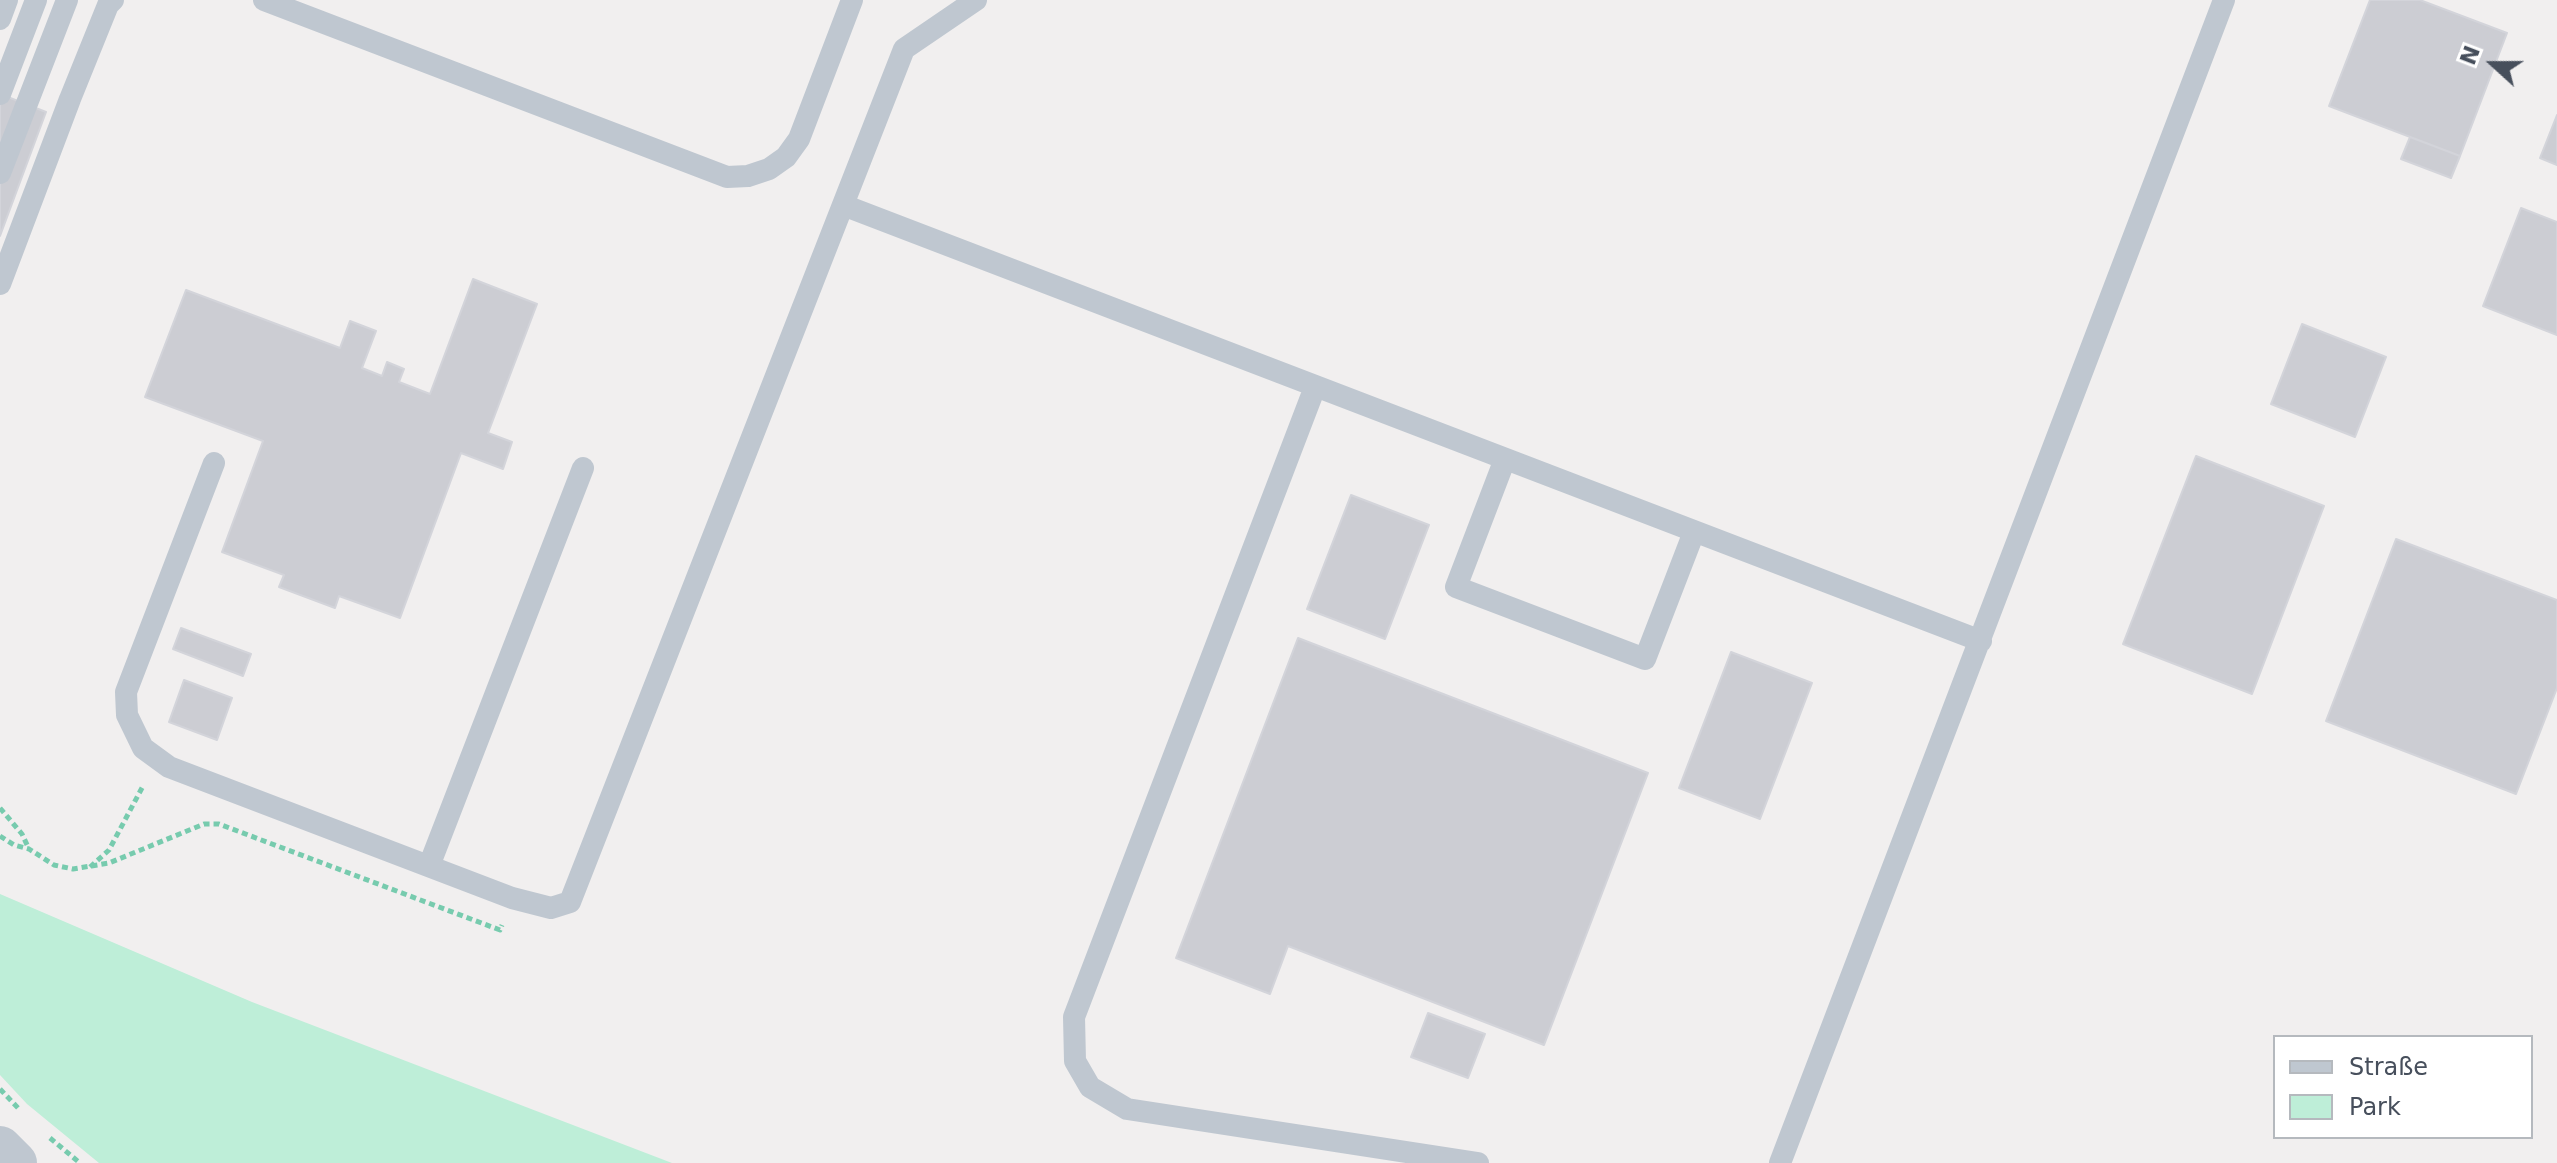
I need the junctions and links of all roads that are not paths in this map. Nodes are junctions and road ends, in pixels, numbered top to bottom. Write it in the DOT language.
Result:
graph roads {
  1 [pos="7,0"];
  2 [pos="36,0"];
  3 [pos="67,0"];
  4 [pos="113,0"];
  5 [pos="264,0"];
  6 [pos="852,0"];
  7 [pos="976,0"];
  8 [pos="2224,0"];
  9 [pos="0,19"];
  10 [pos="0,94"];
  11 [pos="0,173"];
  12 [pos="843,205"];
  13 [pos="0,284"];
  14 [pos="1315,387"];
  15 [pos="1505,459"];
  16 [pos="214,463"];
  17 [pos="583,468"];
  18 [pos="1694,532"];
  19 [pos="1981,641"];
  20 [pos="429,866"];
  21 [pos="0,1148"];
  22 [pos="15,1163"];
  23 [pos="1478,1163"];
  24 [pos="1780,1163"];
  1 -- 9 [label="lane"];
  2 -- 10 [label="lane"];
  3 -- 11 [label="lane"];
  4 -- 13 [label="lane"];
  5 -- 6 [label="lane"];
  7 -- 12 [label="lane"];
  8 -- 19 [label="lane"];
  12 -- 14 [label="lane"];
  12 -- 20 [label="lane"];
  14 -- 15 [label="lane"];
  14 -- 23 [label="lane"];
  15 -- 18 [label="lane"];
  15 -- 18 [label="lane"];
  16 -- 20 [label="lane"];
  17 -- 20 [label="lane"];
  18 -- 19 [label="lane"];
  19 -- 24 [label="lane"];
  21 -- 22 [label="street"];
}
